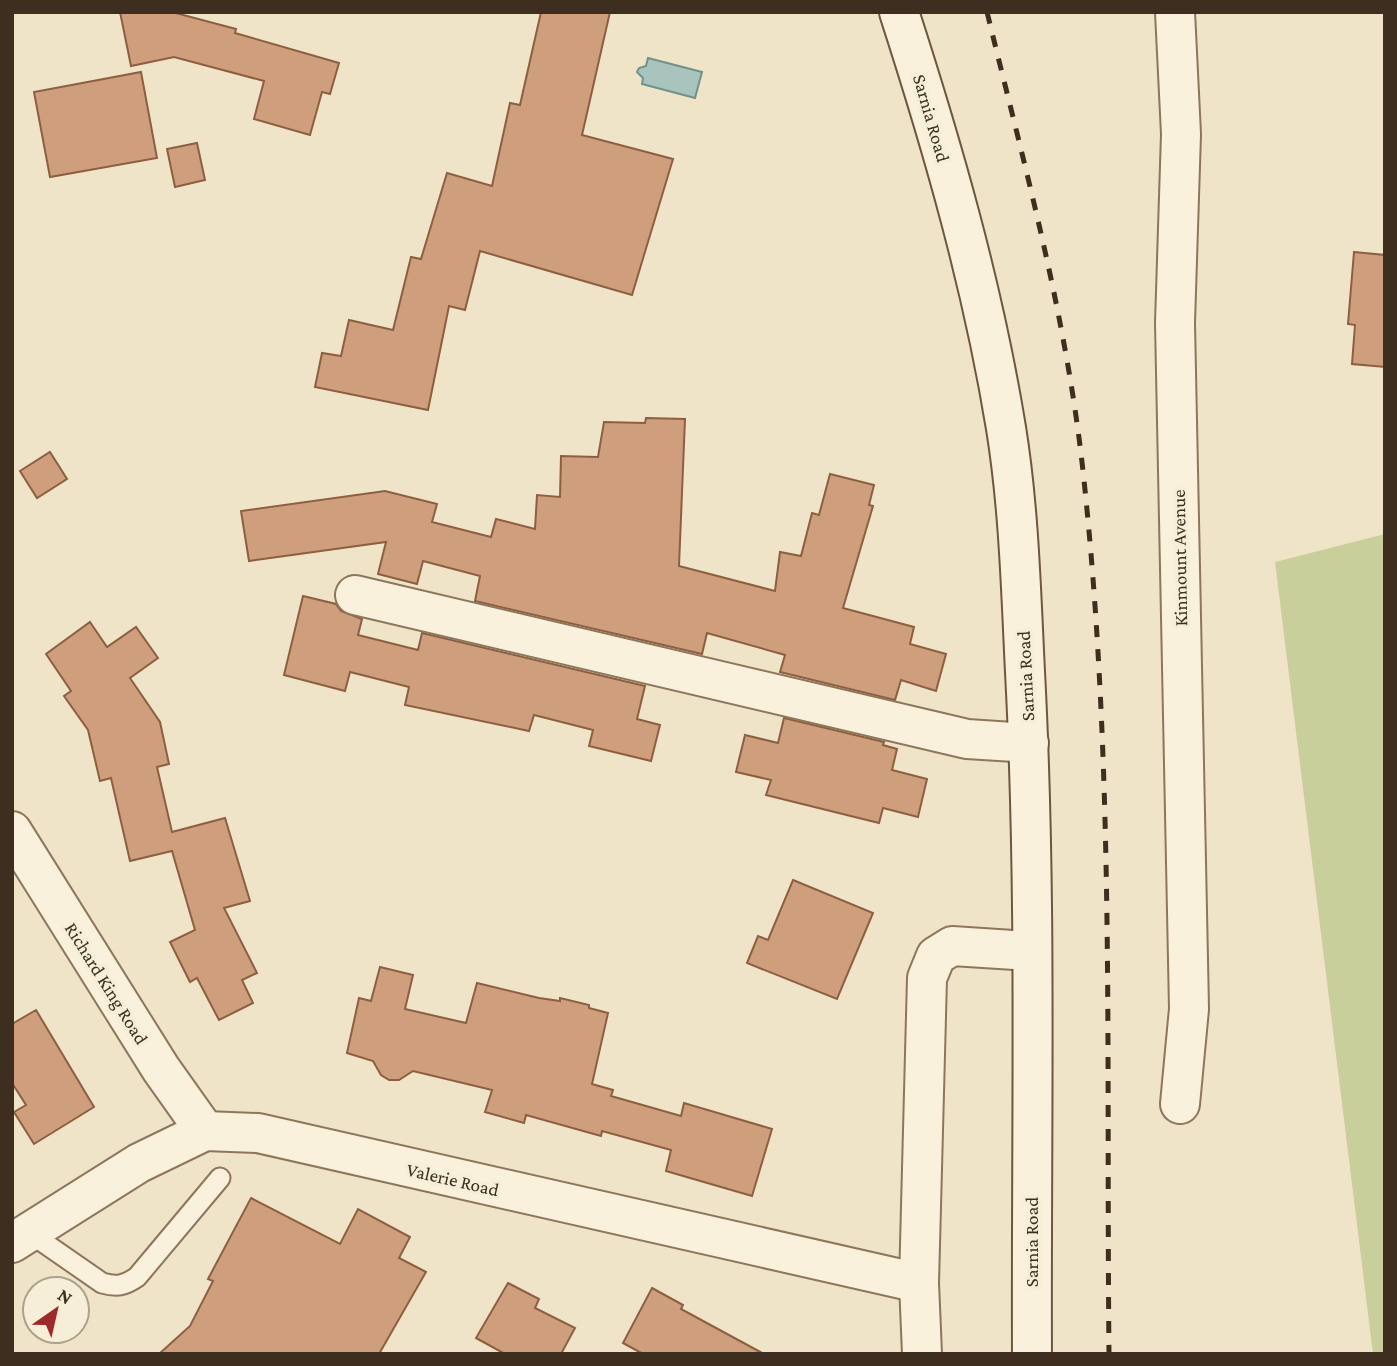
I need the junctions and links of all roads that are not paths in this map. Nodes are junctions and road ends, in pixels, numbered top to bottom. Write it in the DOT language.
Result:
graph roads {
  1 [pos="899,12"];
  2 [pos="1175,12"];
  3 [pos="355,595"];
  4 [pos="1029,743"];
  5 [pos="12,831"];
  6 [pos="1031,951"];
  7 [pos="1180,1104"];
  8 [pos="205,1131"];
  9 [pos="220,1178"];
  10 [pos="20,1237"];
  11 [pos="919,1283"];
  12 [pos="922,1354"];
  13 [pos="1032,1354"];
  1 -- 4 [label="street, Sarnia Road"];
  2 -- 7 [label="street, Kinmount Avenue"];
  3 -- 4 [label="street"];
  4 -- 6 [label="street, Sarnia Road"];
  5 -- 8 [label="street, Richard King Road"];
  6 -- 11 [label="street"];
  6 -- 13 [label="street, Sarnia Road"];
  8 -- 10 [label="street, Valerie Road"];
  8 -- 11 [label="street, Valerie Road"];
  9 -- 10 [label="lane"];
  11 -- 12 [label="street"];
}
